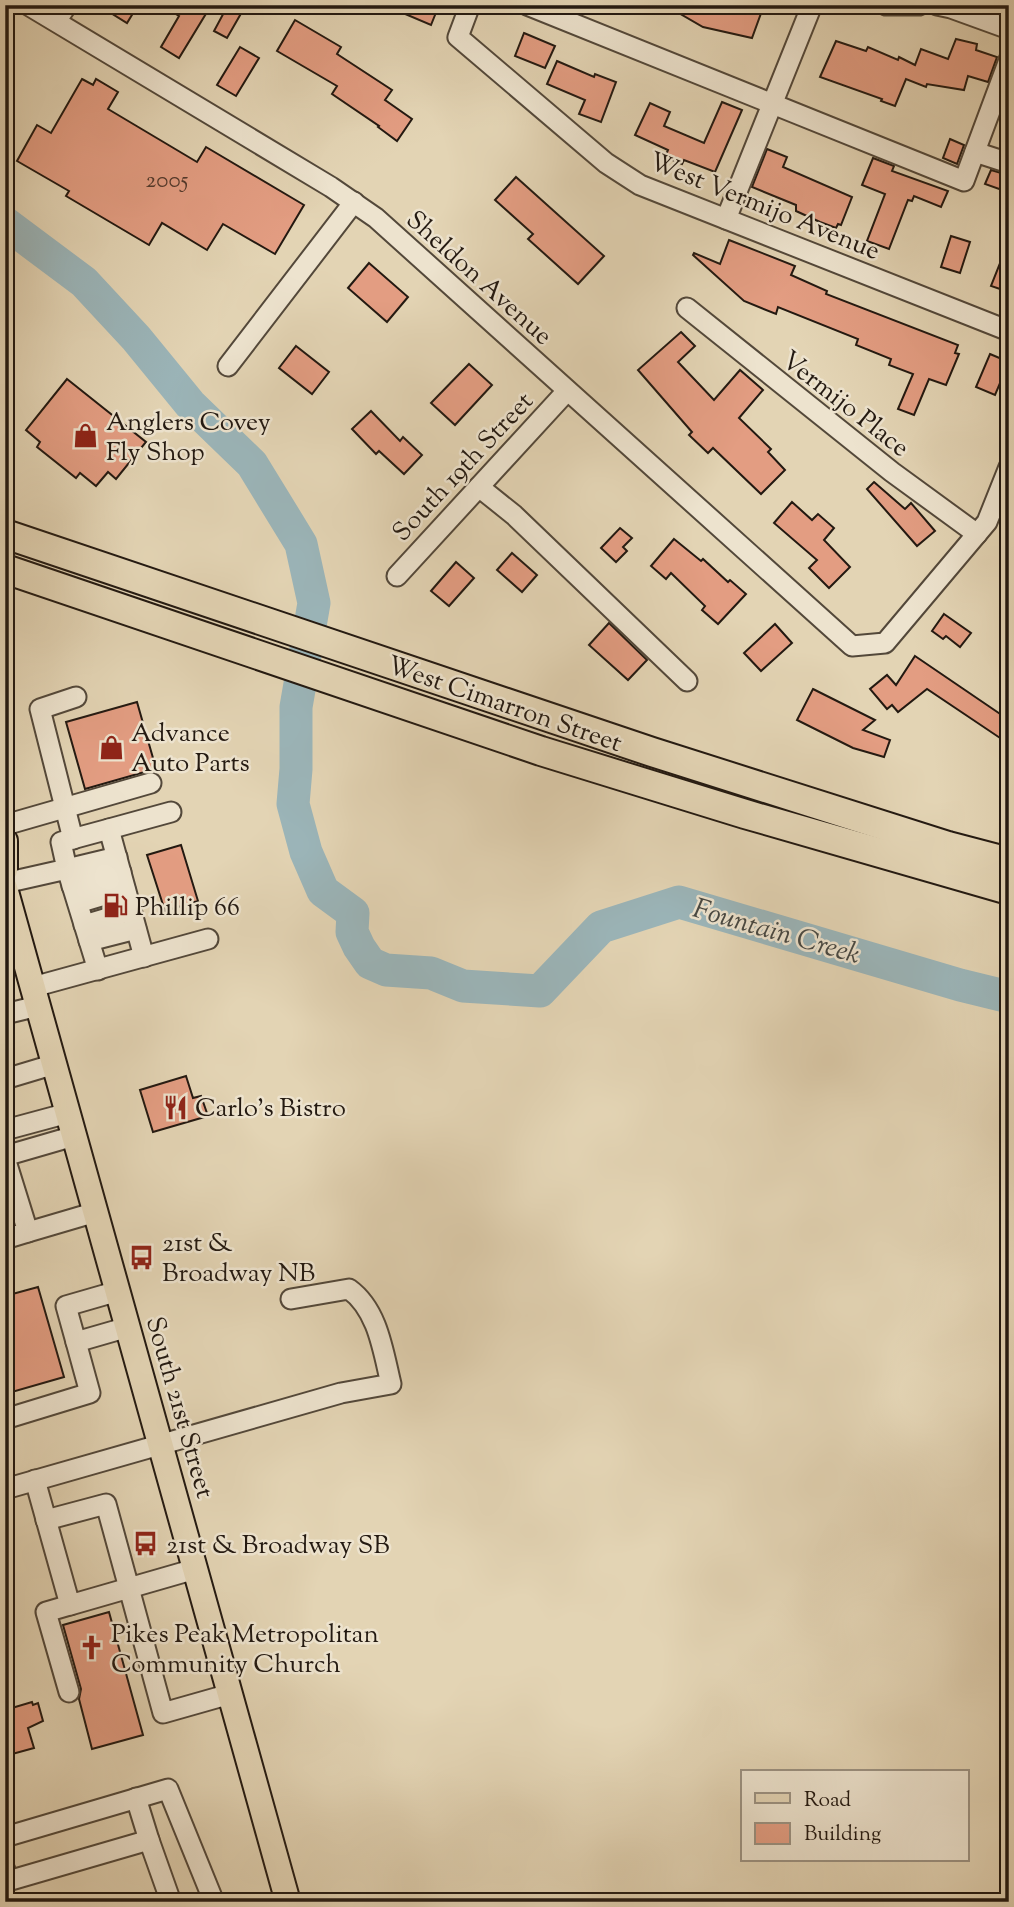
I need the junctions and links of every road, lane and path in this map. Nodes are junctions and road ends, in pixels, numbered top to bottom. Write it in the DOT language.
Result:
graph roads {
  1 [pos="28,5"];
  2 [pos="470,5"];
  3 [pos="527,5"];
  4 [pos="812,5"];
  5 [pos="886,5"];
  6 [pos="919,5"];
  7 [pos="937,5"];
  8 [pos="62,13"];
  9 [pos="1009,29"];
  10 [pos="1009,60"];
  11 [pos="772,104"];
  12 [pos="975,152"];
  13 [pos="1009,163"];
  14 [pos="354,202"];
  15 [pos="726,219"];
  16 [pos="687,308"];
  17 [pos="1009,331"];
  18 [pos="228,366"];
  19 [pos="567,391"];
  20 [pos="1009,467"];
  21 [pos="479,487"];
  22 [pos="1002,510"];
  23 [pos="5,519"];
  24 [pos="5,534"];
  25 [pos="977,534"];
  26 [pos="95,563"];
  27 [pos="5,571"];
  28 [pos="397,576"];
  29 [pos="687,681"];
  30 [pos="76,697"];
  31 [pos="151,783"];
  32 [pos="65,808"];
  33 [pos="171,812"];
  34 [pos="5,825"];
  35 [pos="109,829"];
  36 [pos="73,839"];
  37 [pos="5,841"];
  38 [pos="1009,862"];
  39 [pos="5,870"];
  40 [pos="121,873"];
  41 [pos="5,885"];
  42 [pos="72,886"];
  43 [pos="1009,890"];
  44 [pos="134,920"];
  45 [pos="87,933"];
  46 [pos="208,939"];
  47 [pos="144,957"];
  48 [pos="98,970"];
  49 [pos="36,996"];
  50 [pos="5,1014"];
  51 [pos="55,1064"];
  52 [pos="5,1079"];
  53 [pos="71,1124"];
  54 [pos="5,1130"];
  55 [pos="5,1157"];
  56 [pos="96,1212"];
  57 [pos="28,1232"];
  58 [pos="5,1239"];
  59 [pos="118,1291"];
  60 [pos="291,1299"];
  61 [pos="128,1327"];
  62 [pos="76,1342"];
  63 [pos="5,1419"];
  64 [pos="160,1443"];
  65 [pos="35,1480"];
  66 [pos="5,1489"];
  67 [pos="46,1520"];
  68 [pos="195,1569"];
  69 [pos="129,1588"];
  70 [pos="70,1605"];
  71 [pos="69,1692"];
  72 [pos="230,1695"];
  73 [pos="136,1798"];
  74 [pos="5,1837"];
  75 [pos="149,1840"];
  76 [pos="5,1870"];
  77 [pos="171,1902"];
  78 [pos="214,1902"];
  79 [pos="288,1902"];
  1 -- 8 [label="street, Sheldon Avenue"];
  2 -- 15 [label="street, West Vermijo Avenue"];
  3 -- 11 [label="street"];
  4 -- 11 [label="street"];
  5 -- 6 [label="street"];
  7 -- 9 [label="street"];
  8 -- 14 [label="street, Sheldon Avenue"];
  10 -- 12 [label="street"];
  11 -- 12 [label="street"];
  11 -- 15 [label="street"];
  12 -- 13 [label="street"];
  14 -- 18 [label="street"];
  14 -- 19 [label="street, Sheldon Avenue"];
  15 -- 17 [label="street, West Vermijo Avenue"];
  16 -- 25 [label="street, Vermijo Place"];
  19 -- 21 [label="street, South 19th Street"];
  19 -- 25 [label="street, Sheldon Avenue"];
  20 -- 22 [label="street"];
  21 -- 28 [label="street, South 19th Street"];
  21 -- 29 [label="street"];
  22 -- 25 [label="street"];
  23 -- 26 [label="highway"];
  24 -- 26 [label="highway, West Cimarron Street"];
  26 -- 38 [label="highway, West Cimarron Street"];
  27 -- 43 [label="highway, West Cimarron Street"];
  30 -- 32 [label="street"];
  31 -- 32 [label="street"];
  32 -- 34 [label="street"];
  32 -- 36 [label="street"];
  33 -- 35 [label="street"];
  35 -- 36 [label="street"];
  35 -- 40 [label="street"];
  36 -- 42 [label="street"];
  37 -- 39 [label="main road"];
  40 -- 42 [label="street"];
  40 -- 42 [label="street"];
  40 -- 44 [label="street"];
  41 -- 42 [label="street"];
  41 -- 49 [label="main road, South 21st Street"];
  42 -- 45 [label="street"];
  44 -- 45 [label="street"];
  44 -- 47 [label="street"];
  45 -- 48 [label="street"];
  46 -- 47 [label="street"];
  47 -- 48 [label="street"];
  48 -- 49 [label="street"];
  49 -- 50 [label="street"];
  49 -- 51 [label="main road, South 21st Street"];
  51 -- 52 [label="street"];
  51 -- 53 [label="main road, South 21st Street"];
  53 -- 54 [label="street"];
  53 -- 55 [label="street"];
  53 -- 56 [label="main road, South 21st Street"];
  55 -- 57 [label="street"];
  56 -- 57 [label="street"];
  56 -- 59 [label="main road, South 21st Street"];
  57 -- 58 [label="street"];
  59 -- 61 [label="main road, South 21st Street"];
  59 -- 62 [label="street"];
  60 -- 64 [label="street"];
  61 -- 62 [label="street"];
  61 -- 64 [label="main road, South 21st Street"];
  62 -- 63 [label="street"];
  64 -- 65 [label="street"];
  64 -- 68 [label="main road, South 21st Street"];
  65 -- 66 [label="street"];
  65 -- 67 [label="street"];
  67 -- 69 [label="street"];
  67 -- 70 [label="street"];
  68 -- 69 [label="street"];
  68 -- 72 [label="main road, South 21st Street"];
  69 -- 70 [label="street"];
  69 -- 72 [label="street"];
  70 -- 71 [label="street"];
  72 -- 79 [label="main road, South 21st Street"];
  73 -- 74 [label="street"];
  73 -- 75 [label="street"];
  73 -- 78 [label="street"];
  75 -- 76 [label="street"];
  75 -- 77 [label="street"];
}
